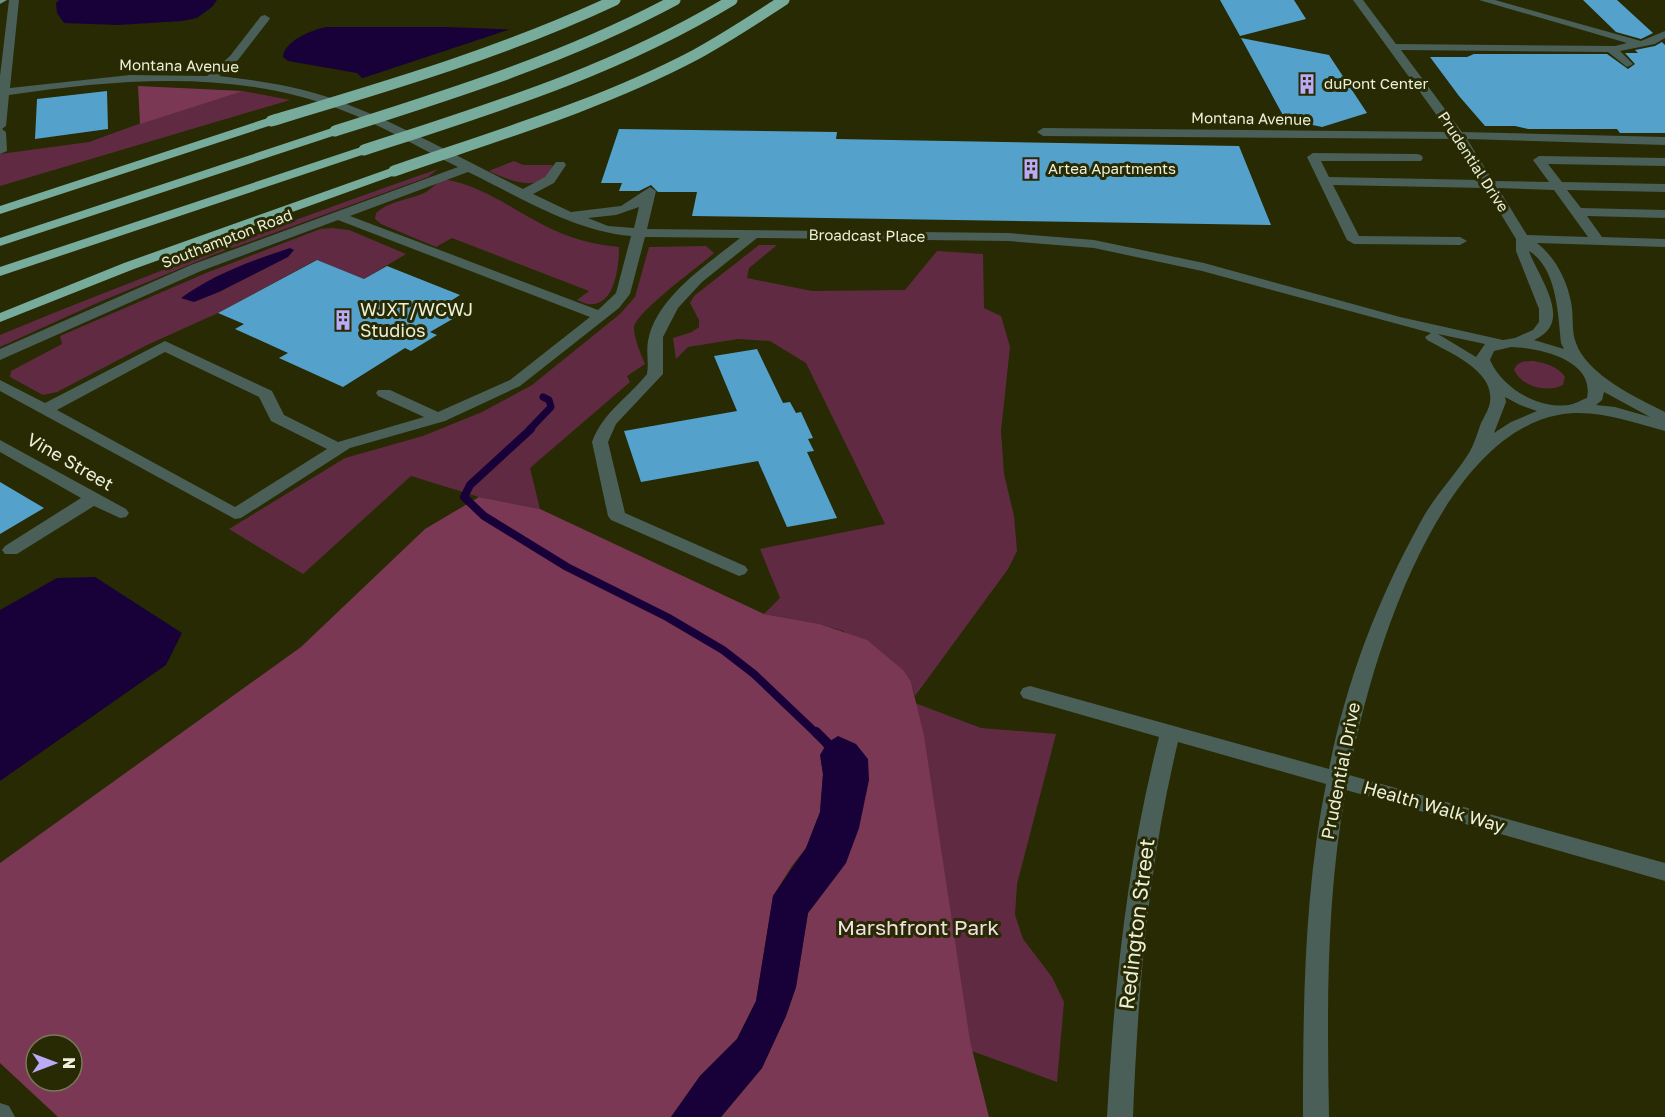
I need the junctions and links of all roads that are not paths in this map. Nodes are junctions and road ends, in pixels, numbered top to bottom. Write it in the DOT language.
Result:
graph roads {
  1 [pos="14,0"];
  2 [pos="615,0"];
  3 [pos="675,0"];
  4 [pos="732,0"];
  5 [pos="784,0"];
  6 [pos="1358,0"];
  7 [pos="1484,0"];
  8 [pos="265,18"];
  9 [pos="1665,34"];
  10 [pos="1643,44"];
  11 [pos="1393,47"];
  12 [pos="1615,49"];
  13 [pos="1665,51"];
  14 [pos="1627,64"];
  15 [pos="208,80"];
  16 [pos="2,93"];
  17 [pos="354,111"];
  18 [pos="271,121"];
  19 [pos="0,126"];
  20 [pos="0,132"];
  21 [pos="1043,132"];
  22 [pos="1304,136"];
  23 [pos="1460,137"];
  24 [pos="1665,141"];
  25 [pos="1,151"];
  26 [pos="1313,157"];
  27 [pos="1417,158"];
  28 [pos="1665,162"];
  29 [pos="560,165"];
  30 [pos="470,167"];
  31 [pos="1325,181"];
  32 [pos="1488,184"];
  33 [pos="1558,185"];
  34 [pos="1665,188"];
  35 [pos="524,194"];
  36 [pos="0,199"];
  37 [pos="0,210"];
  38 [pos="1577,212"];
  39 [pos="1665,214"];
  40 [pos="337,215"];
  41 [pos="569,216"];
  42 [pos="640,233"];
  43 [pos="754,234"];
  44 [pos="1523,239"];
  45 [pos="1460,241"];
  46 [pos="0,242"];
  47 [pos="1599,242"];
  48 [pos="1665,243"];
  49 [pos="0,272"];
  50 [pos="600,316"];
  51 [pos="0,318"];
  52 [pos="1398,321"];
  53 [pos="1518,342"];
  54 [pos="1499,343"];
  55 [pos="0,355"];
  56 [pos="1585,369"];
  57 [pos="1490,377"];
  58 [pos="0,385"];
  59 [pos="384,393"];
  60 [pos="1568,409"];
  61 [pos="45,410"];
  62 [pos="1665,417"];
  63 [pos="439,418"];
  64 [pos="1665,426"];
  65 [pos="0,445"];
  66 [pos="338,448"];
  67 [pos="1476,455"];
  68 [pos="94,498"];
  69 [pos="120,513"];
  70 [pos="11,550"];
  71 [pos="739,570"];
  72 [pos="1030,693"];
  73 [pos="1170,732"];
  74 [pos="1337,780"];
  75 [pos="1665,872"];
  76 [pos="1120,1117"];
  77 [pos="1316,1117"];
  1 -- 16 [label="street"];
  2 -- 18 [label="highway, bridge"];
  3 -- 46 [label="highway, bridge"];
  4 -- 49 [label="highway, bridge"];
  5 -- 51 [label="highway, bridge"];
  6 -- 11 [label="street, Prudential Drive"];
  7 -- 10 [label="street"];
  8 -- 15 [label="street"];
  9 -- 10 [label="street"];
  10 -- 12 [label="street"];
  11 -- 12 [label="street"];
  11 -- 23 [label="street, Prudential Drive"];
  12 -- 13 [label="street"];
  12 -- 14 [label="street"];
  15 -- 16 [label="street, Montana Avenue"];
  15 -- 17 [label="street, Montana Avenue"];
  16 -- 19 [label="street"];
  17 -- 30 [label="street, Broadcast Place"];
  18 -- 36 [label="highway"];
  18 -- 37 [label="highway"];
  20 -- 25 [label="street"];
  21 -- 22 [label="street, Montana Avenue"];
  22 -- 23 [label="street, Montana Avenue"];
  22 -- 26 [label="street"];
  23 -- 24 [label="street, Montana Avenue"];
  23 -- 32 [label="street, Prudential Drive"];
  26 -- 27 [label="street"];
  26 -- 31 [label="street"];
  28 -- 33 [label="street"];
  29 -- 35 [label="street"];
  30 -- 35 [label="street, Broadcast Place"];
  30 -- 40 [label="street, Southampton Road"];
  31 -- 32 [label="street"];
  31 -- 45 [label="street"];
  32 -- 33 [label="street"];
  32 -- 44 [label="street, Prudential Drive"];
  33 -- 34 [label="street"];
  33 -- 38 [label="street"];
  35 -- 41 [label="street, Broadcast Place"];
  38 -- 39 [label="street"];
  38 -- 47 [label="street"];
  40 -- 50 [label="street"];
  40 -- 55 [label="street, Southampton Road"];
  41 -- 42 [label="street, Broadcast Place"];
  41 -- 42 [label="street"];
  42 -- 43 [label="street, Broadcast Place"];
  42 -- 50 [label="street"];
  43 -- 52 [label="street, Broadcast Place"];
  43 -- 71 [label="street"];
  44 -- 47 [label="street"];
  44 -- 53 [label="street, Prudential Drive"];
  44 -- 56 [label="street, Prudential Drive"];
  47 -- 48 [label="street"];
  50 -- 63 [label="street"];
  52 -- 54 [label="street, Broadcast Place"];
  52 -- 57 [label="street, Broadcast Place"];
  53 -- 54 [label="street, Broadcast Place"];
  53 -- 56 [label="street, Broadcast Place"];
  54 -- 57 [label="street, Prudential Drive"];
  56 -- 60 [label="street"];
  56 -- 62 [label="street, Broadcast Place"];
  57 -- 60 [label="street, Broadcast Place"];
  57 -- 67 [label="street, Prudential Drive"];
  58 -- 61 [label="street"];
  59 -- 63 [label="street"];
  60 -- 64 [label="street"];
  60 -- 67 [label="street, Prudential Drive"];
  61 -- 66 [label="street"];
  61 -- 66 [label="street"];
  63 -- 66 [label="street"];
  65 -- 68 [label="street, Vine Street"];
  67 -- 74 [label="street, Prudential Drive"];
  68 -- 69 [label="street, Vine Street"];
  68 -- 70 [label="street"];
  72 -- 73 [label="street, Health Walk Way"];
  73 -- 74 [label="street, Health Walk Way"];
  73 -- 76 [label="street, Redington Street"];
  74 -- 75 [label="street, Health Walk Way"];
  74 -- 77 [label="street, Prudential Drive"];
}
